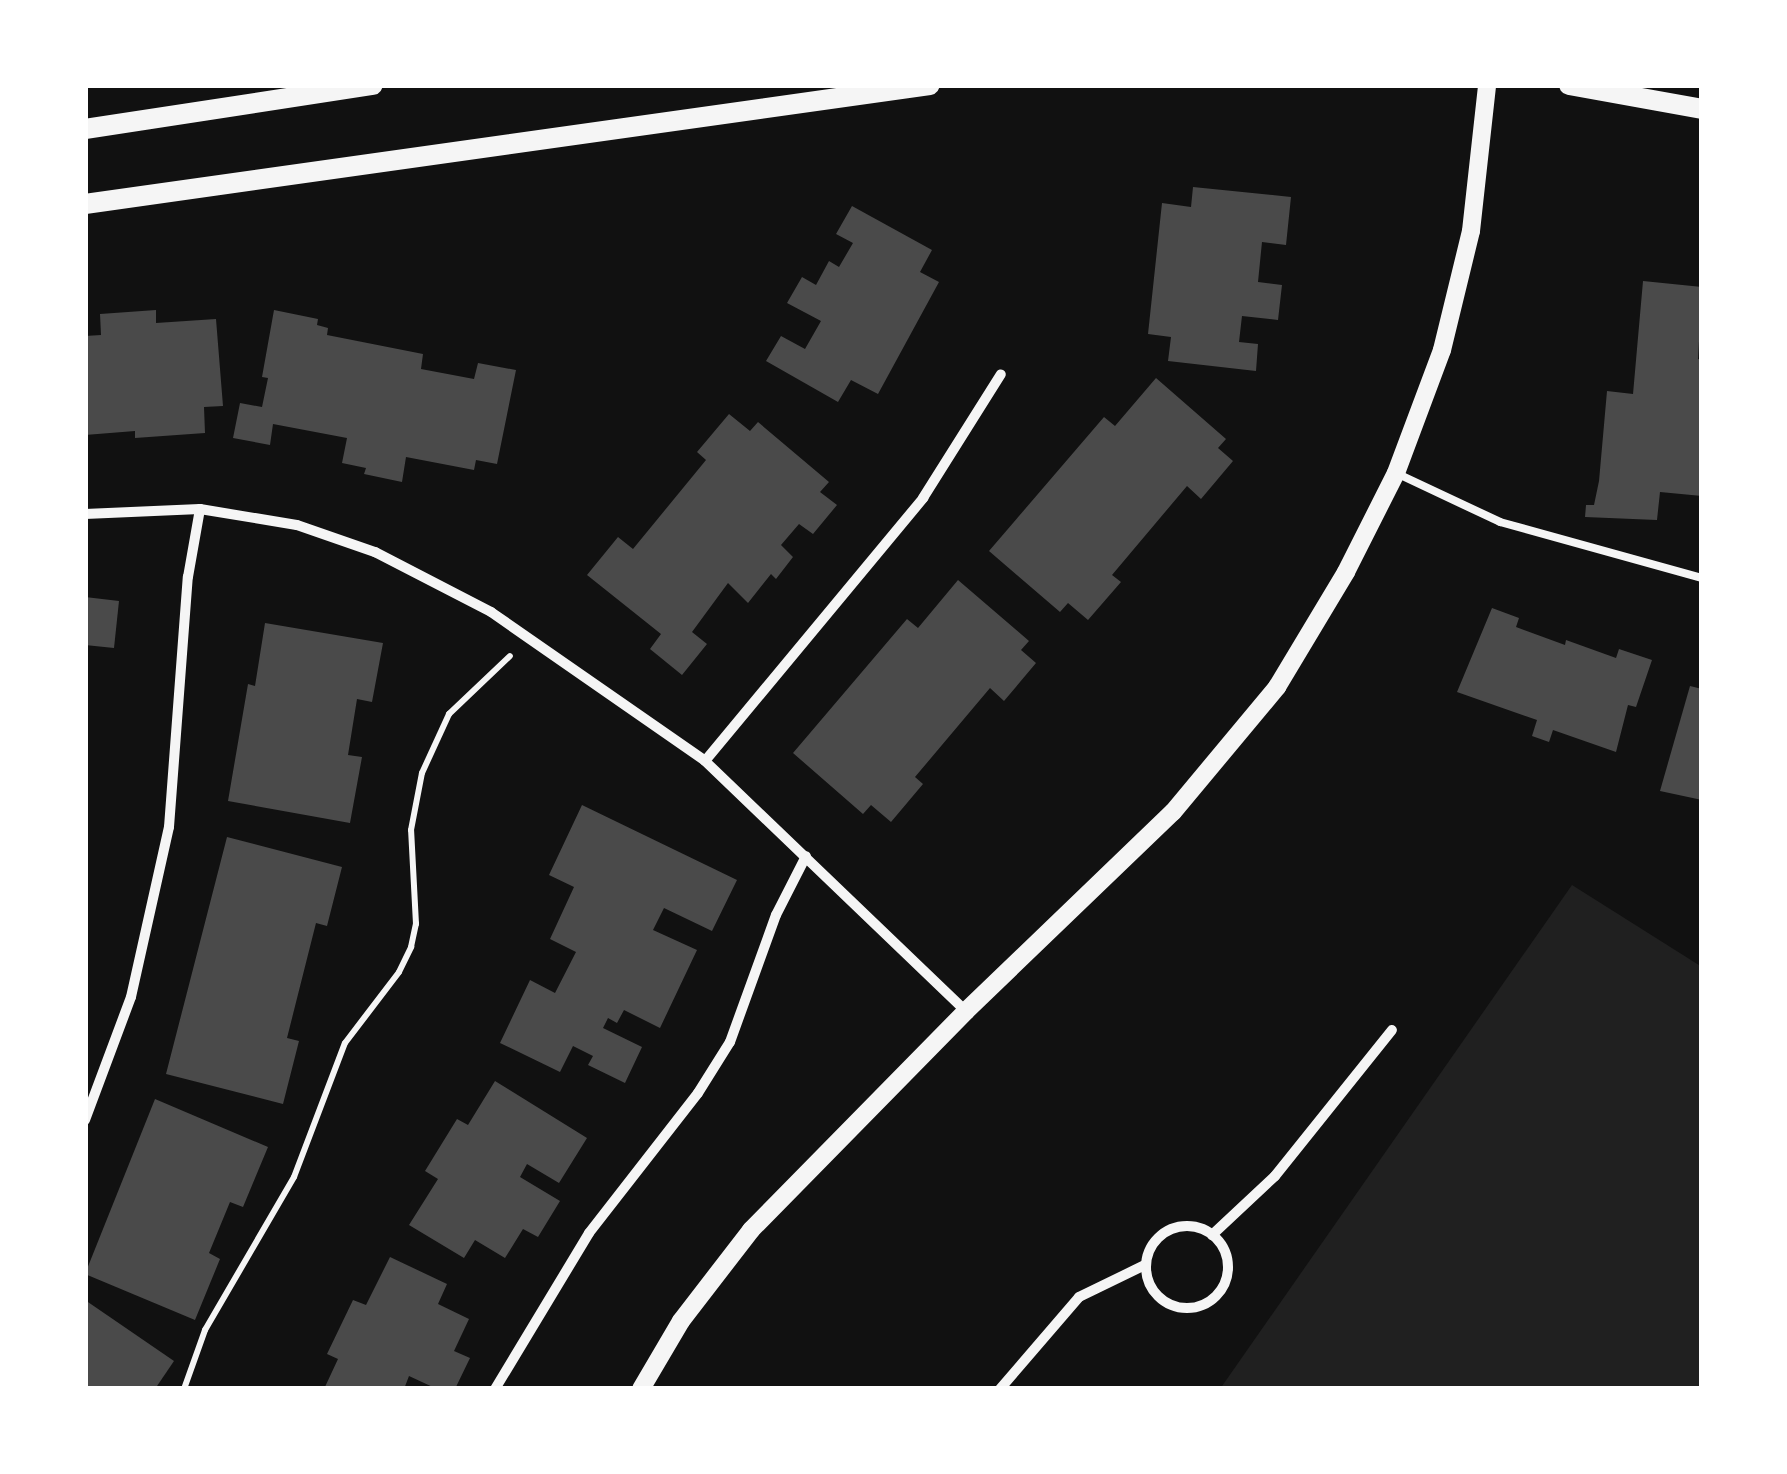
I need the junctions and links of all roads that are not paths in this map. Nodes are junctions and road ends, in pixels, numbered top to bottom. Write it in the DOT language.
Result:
graph roads {
  1 [pos="372,85"];
  2 [pos="930,85"];
  3 [pos="1487,85"];
  4 [pos="1569,85"];
  5 [pos="1702,109"];
  6 [pos="85,129"];
  7 [pos="85,204"];
  8 [pos="1001,374"];
  9 [pos="1396,474"];
  10 [pos="200,509"];
  11 [pos="85,514"];
  12 [pos="1702,578"];
  13 [pos="704,761"];
  14 [pos="806,856"];
  15 [pos="966,1011"];
  16 [pos="1392,1030"];
  17 [pos="85,1120"];
  18 [pos="1212,1235"];
  19 [pos="1146,1265"];
  20 [pos="495,1389"];
  21 [pos="641,1389"];
  22 [pos="1000,1389"];
  1 -- 6 [label="main road"];
  2 -- 7 [label="main road"];
  3 -- 9 [label="street"];
  4 -- 5 [label="main road"];
  8 -- 13 [label="street"];
  9 -- 12 [label="lane"];
  9 -- 15 [label="street"];
  10 -- 11 [label="street"];
  10 -- 13 [label="street"];
  10 -- 17 [label="street"];
  13 -- 14 [label="street"];
  14 -- 15 [label="street"];
  14 -- 20 [label="street"];
  15 -- 21 [label="street"];
  16 -- 18 [label="street"];
  18 -- 19 [label="street"];
  18 -- 19 [label="street"];
  19 -- 22 [label="street"];
}
